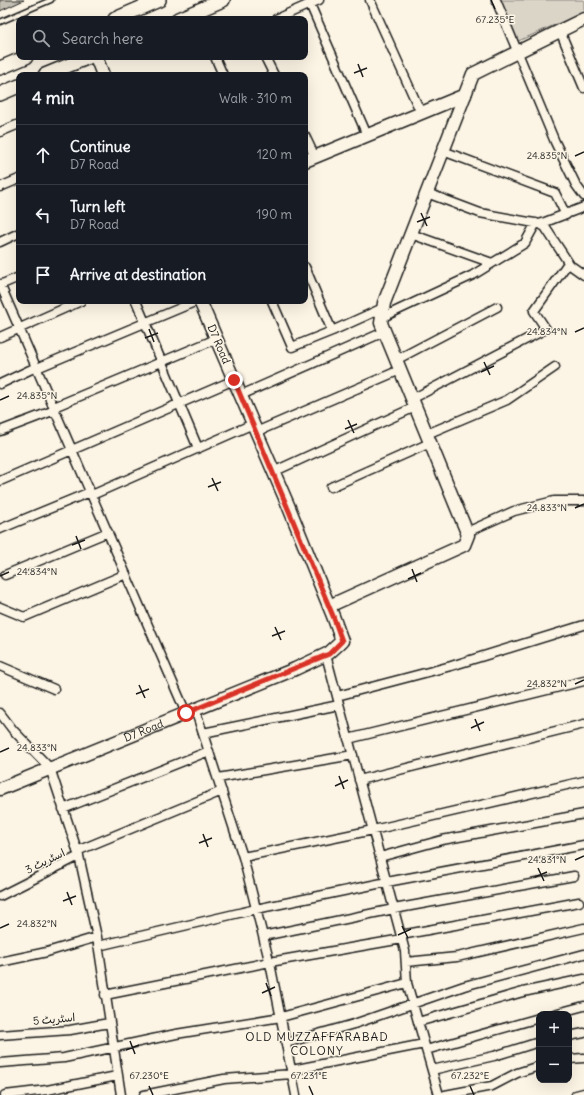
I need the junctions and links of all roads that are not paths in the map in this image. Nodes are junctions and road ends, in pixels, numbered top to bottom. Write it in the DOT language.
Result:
graph roads {
  1 [pos="51,0"];
  2 [pos="159,0"];
  3 [pos="223,0"];
  4 [pos="319,0"];
  5 [pos="370,0"];
  6 [pos="496,0"];
  7 [pos="310,4"];
  8 [pos="123,16"];
  9 [pos="185,16"];
  10 [pos="283,16"];
  11 [pos="584,19"];
  12 [pos="0,22"];
  13 [pos="560,31"];
  14 [pos="518,51"];
  15 [pos="19,60"];
  16 [pos="82,60"];
  17 [pos="97,60"];
  18 [pos="216,60"];
  19 [pos="266,60"];
  20 [pos="0,68"];
  21 [pos="55,72"];
  22 [pos="102,72"];
  23 [pos="222,72"];
  24 [pos="272,72"];
  25 [pos="16,87"];
  26 [pos="584,88"];
  27 [pos="0,94"];
  28 [pos="464,95"];
  29 [pos="422,113"];
  30 [pos="16,125"];
  31 [pos="0,132"];
  32 [pos="367,136"];
  33 [pos="443,151"];
  34 [pos="310,159"];
  35 [pos="16,180"];
  36 [pos="0,187"];
  37 [pos="427,193"];
  38 [pos="584,196"];
  39 [pos="584,208"];
  40 [pos="566,215"];
  41 [pos="538,223"];
  42 [pos="16,234"];
  43 [pos="411,234"];
  44 [pos="0,242"];
  45 [pos="568,262"];
  46 [pos="492,263"];
  47 [pos="308,275"];
  48 [pos="584,275"];
  49 [pos="16,278"];
  50 [pos="0,284"];
  51 [pos="74,304"];
  52 [pos="137,304"];
  53 [pos="192,304"];
  54 [pos="200,304"];
  55 [pos="273,304"];
  56 [pos="497,307"];
  57 [pos="382,313"];
  58 [pos="145,323"];
  59 [pos="20,329"];
  60 [pos="332,331"];
  61 [pos="384,332"];
  62 [pos="0,337"];
  63 [pos="216,339"];
  64 [pos="162,362"];
  65 [pos="398,365"];
  66 [pos="555,367"];
  67 [pos="36,368"];
  68 [pos="234,380"];
  69 [pos="0,384"];
  70 [pos="241,395"];
  71 [pos="414,403"];
  72 [pos="179,404"];
  73 [pos="54,408"];
  74 [pos="255,428"];
  75 [pos="0,431"];
  76 [pos="428,439"];
  77 [pos="198,448"];
  78 [pos="72,450"];
  79 [pos="273,472"];
  80 [pos="0,481"];
  81 [pos="331,487"];
  82 [pos="91,493"];
  83 [pos="584,501"];
  84 [pos="0,530"];
  85 [pos="108,532"];
  86 [pos="467,532"];
  87 [pos="126,574"];
  88 [pos="5,575"];
  89 [pos="329,606"];
  90 [pos="0,607"];
  91 [pos="584,625"];
  92 [pos="326,655"];
  93 [pos="0,666"];
  94 [pos="584,681"];
  95 [pos="54,689"];
  96 [pos="337,696"];
  97 [pos="339,705"];
  98 [pos="191,711"];
  99 [pos="0,713"];
  100 [pos="584,724"];
  101 [pos="203,733"];
  102 [pos="348,739"];
  103 [pos="209,750"];
  104 [pos="353,755"];
  105 [pos="50,768"];
  106 [pos="218,778"];
  107 [pos="359,780"];
  108 [pos="584,781"];
  109 [pos="0,789"];
  110 [pos="222,791"];
  111 [pos="63,809"];
  112 [pos="584,814"];
  113 [pos="373,830"];
  114 [pos="584,846"];
  115 [pos="78,854"];
  116 [pos="243,857"];
  117 [pos="380,857"];
  118 [pos="574,876"];
  119 [pos="387,882"];
  120 [pos="0,896"];
  121 [pos="579,902"];
  122 [pos="256,909"];
  123 [pos="394,909"];
  124 [pos="584,928"];
  125 [pos="263,936"];
  126 [pos="97,937"];
  127 [pos="401,937"];
  128 [pos="98,946"];
  129 [pos="584,954"];
  130 [pos="0,962"];
  131 [pos="270,962"];
  132 [pos="406,962"];
  133 [pos="584,979"];
  134 [pos="407,984"];
  135 [pos="105,995"];
  136 [pos="413,1004"];
  137 [pos="584,1006"];
  138 [pos="565,1011"];
  139 [pos="281,1017"];
  140 [pos="536,1019"];
  141 [pos="418,1022"];
  142 [pos="110,1023"];
  143 [pos="584,1033"];
  144 [pos="0,1035"];
  145 [pos="572,1035"];
  146 [pos="286,1043"];
  147 [pos="536,1043"];
  148 [pos="425,1047"];
  149 [pos="113,1048"];
  150 [pos="584,1058"];
  151 [pos="572,1060"];
  152 [pos="0,1063"];
  153 [pos="536,1067"];
  154 [pos="432,1070"];
  155 [pos="292,1072"];
  156 [pos="117,1076"];
  157 [pos="584,1093"];
  158 [pos="5,1095"];
  159 [pos="121,1095"];
  160 [pos="144,1095"];
  161 [pos="296,1095"];
  162 [pos="439,1095"];
  163 [pos="445,1095"];
  164 [pos="576,1095"];
  1 -- 12 [label="lane"];
  2 -- 8 [label="main road"];
  3 -- 9 [label="main road"];
  4 -- 7 [label="street"];
  5 -- 29 [label="street"];
  6 -- 14 [label="street"];
  7 -- 10 [label="street"];
  7 -- 32 [label="street"];
  11 -- 13 [label="street"];
  13 -- 14 [label="street"];
  13 -- 26 [label="street"];
  14 -- 28 [label="street"];
  14 -- 38 [label="street"];
  15 -- 20 [label="main road"];
  16 -- 21 [label="main road"];
  17 -- 22 [label="street"];
  18 -- 23 [label="street"];
  19 -- 24 [label="street"];
  25 -- 27 [label="main road"];
  28 -- 29 [label="street"];
  28 -- 33 [label="street"];
  29 -- 32 [label="street"];
  30 -- 31 [label="street"];
  32 -- 34 [label="street"];
  33 -- 37 [label="street"];
  33 -- 40 [label="street"];
  35 -- 36 [label="street"];
  37 -- 41 [label="street"];
  37 -- 43 [label="street"];
  39 -- 40 [label="street"];
  40 -- 41 [label="street"];
  41 -- 45 [label="street"];
  41 -- 46 [label="street"];
  42 -- 44 [label="street"];
  43 -- 46 [label="street"];
  43 -- 57 [label="street"];
  45 -- 48 [label="street"];
  45 -- 71 [label="street"];
  46 -- 57 [label="street"];
  47 -- 60 [label="street"];
  49 -- 50 [label="street"];
  50 -- 59 [label="street"];
  51 -- 59 [label="street"];
  52 -- 58 [label="street"];
  53 -- 58 [label="street"];
  54 -- 63 [label="street, D7 Road"];
  55 -- 60 [label="street"];
  56 -- 65 [label="street"];
  57 -- 60 [label="street"];
  57 -- 61 [label="street"];
  58 -- 64 [label="street"];
  58 -- 67 [label="street"];
  59 -- 62 [label="street"];
  59 -- 67 [label="street"];
  61 -- 65 [label="street"];
  61 -- 70 [label="street"];
  63 -- 64 [label="street"];
  63 -- 68 [label="street, D7 Road"];
  64 -- 72 [label="street"];
  64 -- 73 [label="street"];
  65 -- 71 [label="street"];
  65 -- 74 [label="street"];
  66 -- 76 [label="street"];
  67 -- 69 [label="street"];
  67 -- 73 [label="street"];
  68 -- 70 [label="street, D7 Road"];
  68 -- 72 [label="street"];
  70 -- 74 [label="street, D7 Road"];
  71 -- 76 [label="street"];
  71 -- 79 [label="street"];
  72 -- 77 [label="street"];
  72 -- 78 [label="street"];
  73 -- 75 [label="street"];
  73 -- 78 [label="street"];
  74 -- 77 [label="street"];
  74 -- 79 [label="street, D7 Road"];
  76 -- 81 [label="street"];
  76 -- 86 [label="street"];
  77 -- 82 [label="street"];
  78 -- 80 [label="street"];
  78 -- 82 [label="street"];
  79 -- 89 [label="street, D7 Road"];
  82 -- 84 [label="street"];
  82 -- 85 [label="street"];
  83 -- 86 [label="street"];
  85 -- 87 [label="street"];
  85 -- 88 [label="street"];
  86 -- 89 [label="street"];
  87 -- 90 [label="street"];
  87 -- 98 [label="street"];
  89 -- 92 [label="street, D7 Road"];
  91 -- 96 [label="street"];
  92 -- 96 [label="street"];
  92 -- 98 [label="street, D7 Road"];
  93 -- 95 [label="street"];
  94 -- 102 [label="street"];
  96 -- 97 [label="street"];
  97 -- 101 [label="street"];
  97 -- 102 [label="street"];
  98 -- 101 [label="street"];
  98 -- 105 [label="street, D7 Road"];
  99 -- 105 [label="street"];
  100 -- 107 [label="street"];
  101 -- 103 [label="street"];
  102 -- 104 [label="street"];
  103 -- 106 [label="street"];
  103 -- 111 [label="street"];
  104 -- 106 [label="street"];
  104 -- 107 [label="street"];
  105 -- 109 [label="street, D7 Road"];
  105 -- 111 [label="street"];
  106 -- 110 [label="street"];
  107 -- 113 [label="street"];
  108 -- 113 [label="street"];
  110 -- 115 [label="street, اسٹریٹ 3"];
  110 -- 116 [label="street"];
  111 -- 115 [label="street"];
  112 -- 117 [label="street"];
  113 -- 116 [label="street"];
  113 -- 117 [label="street"];
  114 -- 119 [label="street"];
  115 -- 120 [label="street, اسٹریٹ 3"];
  115 -- 126 [label="street"];
  116 -- 122 [label="street"];
  117 -- 119 [label="street"];
  118 -- 123 [label="street"];
  119 -- 122 [label="street"];
  119 -- 123 [label="street"];
  121 -- 127 [label="street"];
  122 -- 125 [label="street"];
  122 -- 128 [label="street"];
  123 -- 125 [label="street"];
  123 -- 127 [label="street"];
  124 -- 132 [label="street"];
  125 -- 131 [label="street"];
  126 -- 128 [label="street"];
  126 -- 130 [label="street"];
  127 -- 131 [label="street"];
  127 -- 132 [label="street"];
  128 -- 135 [label="street"];
  129 -- 136 [label="street"];
  131 -- 135 [label="street"];
  131 -- 139 [label="street"];
  132 -- 134 [label="street"];
  133 -- 141 [label="street"];
  134 -- 136 [label="street"];
  134 -- 139 [label="street"];
  135 -- 142 [label="street"];
  136 -- 141 [label="street"];
  136 -- 146 [label="street"];
  137 -- 138 [label="street"];
  139 -- 146 [label="street"];
  139 -- 149 [label="street"];
  140 -- 148 [label="street"];
  141 -- 148 [label="street"];
  142 -- 144 [label="street, اسٹریٹ 5"];
  142 -- 149 [label="street"];
  143 -- 145 [label="street"];
  146 -- 155 [label="street"];
  147 -- 154 [label="street"];
  148 -- 154 [label="street"];
  148 -- 155 [label="street"];
  149 -- 152 [label="street"];
  149 -- 156 [label="street"];
  150 -- 151 [label="street"];
  153 -- 163 [label="street"];
  154 -- 162 [label="street"];
  155 -- 160 [label="street"];
  155 -- 161 [label="street"];
  156 -- 158 [label="street"];
  156 -- 159 [label="street"];
  157 -- 164 [label="street"];
}
